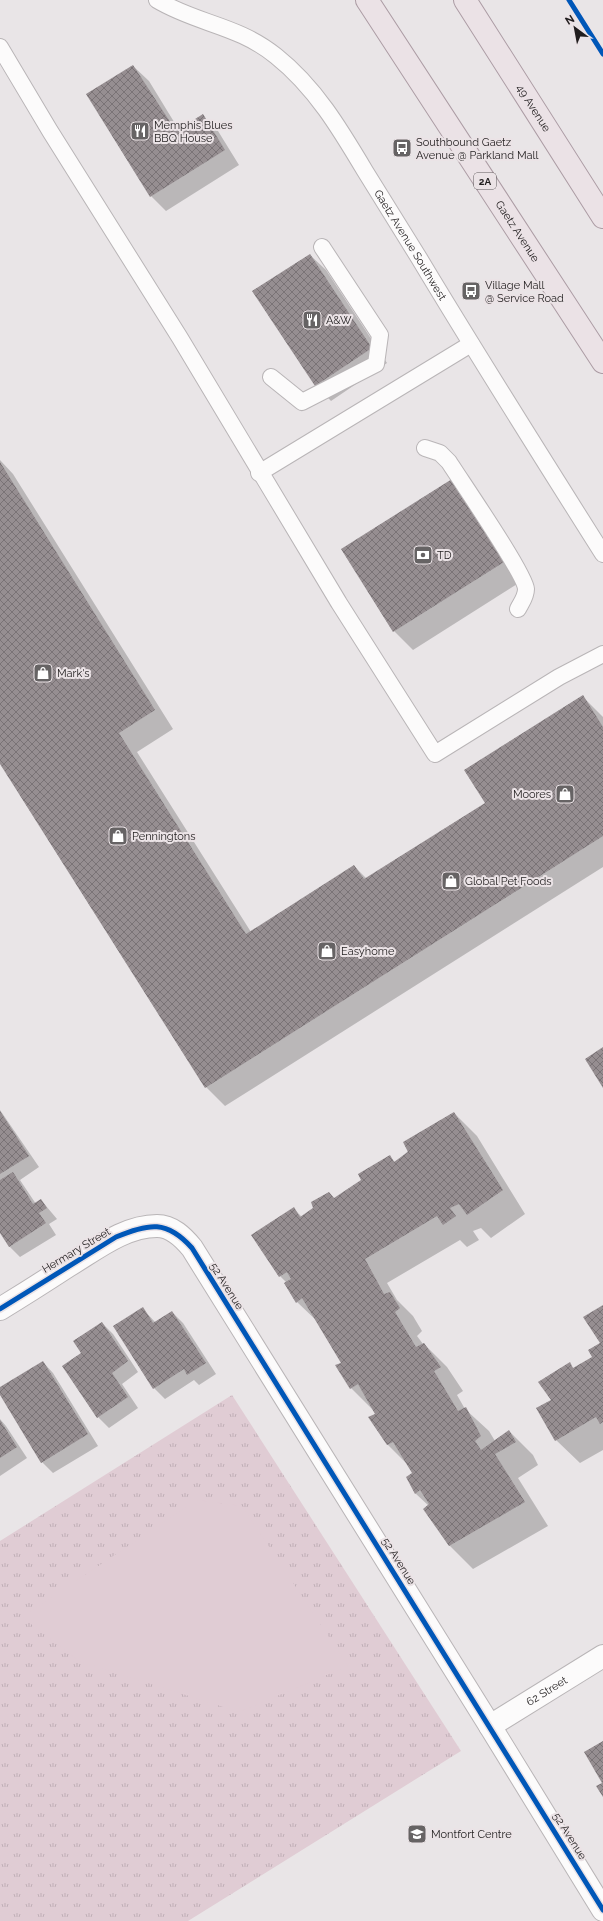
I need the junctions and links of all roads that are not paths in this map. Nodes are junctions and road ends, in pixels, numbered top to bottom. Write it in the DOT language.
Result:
graph roads {
  1 [pos="157,0"];
  2 [pos="367,0"];
  3 [pos="465,0"];
  4 [pos="0,47"];
  5 [pos="603,217"];
  6 [pos="322,247"];
  7 [pos="471,344"];
  8 [pos="603,362"];
  9 [pos="271,377"];
  10 [pos="425,448"];
  11 [pos="259,472"];
  12 [pos="603,554"];
  13 [pos="518,609"];
  14 [pos="603,654"];
  15 [pos="169,1228"];
  16 [pos="0,1309"];
  17 [pos="603,1656"];
  18 [pos="490,1726"];
  19 [pos="603,1910"];
  1 -- 7 [label="lane, Gaetz Avenue Southwest"];
  2 -- 8 [label="main road, Gaetz Avenue / 2A"];
  3 -- 5 [label="main road, 49 Avenue"];
  4 -- 11 [label="lane"];
  6 -- 9 [label="lane"];
  7 -- 11 [label="lane"];
  7 -- 12 [label="lane, Gaetz Avenue Southwest"];
  10 -- 13 [label="lane"];
  11 -- 14 [label="lane"];
  15 -- 16 [label="street, Hermary Street"];
  15 -- 18 [label="street, 52 Avenue"];
  17 -- 18 [label="street, 62 Street"];
  18 -- 19 [label="street, 52 Avenue"];
}
